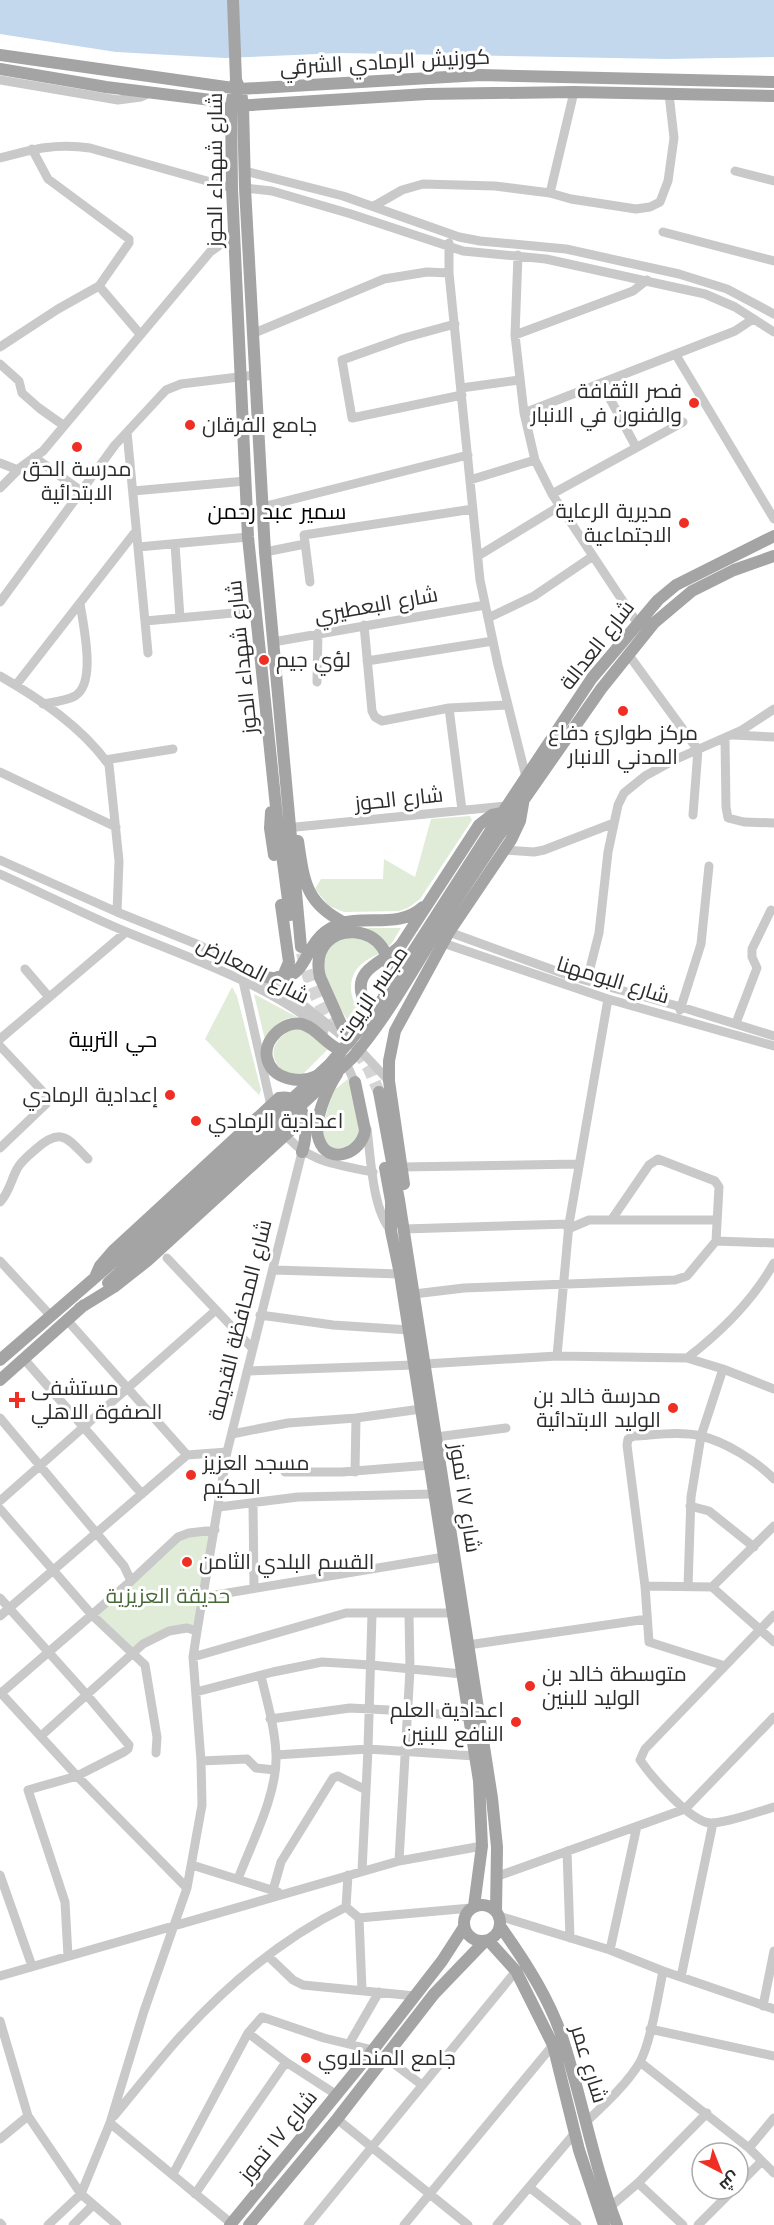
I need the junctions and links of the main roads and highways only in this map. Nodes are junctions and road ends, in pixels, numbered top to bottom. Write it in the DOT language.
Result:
graph roads {
  1 [pos="233,0"];
  2 [pos="0,55"];
  3 [pos="0,69"];
  4 [pos="177,79"];
  5 [pos="739,82"];
  6 [pos="774,82"];
  7 [pos="236,85"];
  8 [pos="176,95"];
  9 [pos="737,96"];
  10 [pos="774,96"];
  11 [pos="268,104"];
  12 [pos="237,106"];
  13 [pos="244,130"];
  14 [pos="230,131"];
  15 [pos="774,536"];
  16 [pos="774,556"];
  17 [pos="269,649"];
  18 [pos="280,792"];
  19 [pos="524,798"];
  20 [pos="504,809"];
  21 [pos="496,830"];
  22 [pos="438,889"];
  23 [pos="345,923"];
  24 [pos="297,947"];
  25 [pos="246,976"];
  26 [pos="273,978"];
  27 [pos="384,996"];
  28 [pos="406,1007"];
  29 [pos="350,1042"];
  30 [pos="340,1050"];
  31 [pos="341,1068"];
  32 [pos="317,1076"];
  33 [pos="356,1082"];
  34 [pos="304,1118"];
  35 [pos="302,1152"];
  36 [pos="404,1227"];
  37 [pos="139,1247"];
  38 [pos="96,1275"];
  39 [pos="80,1308"];
  40 [pos="411,1312"];
  41 [pos="0,1360"];
  42 [pos="420,1364"];
  43 [pos="0,1380"];
  44 [pos="473,1907"];
  45 [pos="498,1918"];
  46 [pos="464,1927"];
  47 [pos="487,1940"];
  48 [pos="231,2224"];
  49 [pos="249,2225"];
  50 [pos="604,2225"];
  51 [pos="617,2225"];
  1 -- 7 [label="main road, شارع شهداء الحوز"];
  2 -- 4 [label="main road, كورنيش الرمادي الشرقي"];
  3 -- 8 [label="main road"];
  4 -- 7 [label="main road, كورنيش الرمادي الشرقي"];
  4 -- 8 [label="main road"];
  5 -- 6 [label="main road, كورنيش الرمادي الشرقي"];
  5 -- 7 [label="main road, كورنيش الرمادي الشرقي"];
  5 -- 9 [label="main road"];
  7 -- 12 [label="main road, شارع شهداء الحوز"];
  8 -- 14 [label="main road"];
  9 -- 10 [label="main road, كورنيش الرمادي الشرقي"];
  9 -- 11 [label="main road, كورنيش الرمادي الشرقي"];
  11 -- 12 [label="main road, كورنيش الرمادي الشرقي"];
  11 -- 13 [label="main road"];
  12 -- 13 [label="main road, شارع شهداء الحوز"];
  12 -- 14 [label="main road, شارع شهداء الحوز"];
  13 -- 17 [label="main road, شارع شهداء الحوز"];
  14 -- 17 [label="main road, شارع شهداء الحوز"];
  15 -- 20 [label="main road, شارع العدالة"];
  16 -- 19 [label="main road, شارع العدالة"];
  17 -- 18 [label="main road, شارع شهداء الحوز"];
  18 -- 23 [label="main road"];
  18 -- 24 [label="main road, شارع شهداء الحوز"];
  18 -- 26 [label="main road"];
  19 -- 21 [label="main road, شارع العدالة"];
  19 -- 28 [label="main road"];
  20 -- 21 [label="main road, شارع العدالة"];
  20 -- 22 [label="main road"];
  21 -- 27 [label="main road, مجسر الزيوت, bridge"];
  21 -- 31 [label="main road, مجسر الزيوت, bridge"];
  22 -- 23 [label="main road"];
  22 -- 28 [label="main road"];
  23 -- 26 [label="main road"];
  25 -- 26 [label="main road"];
  27 -- 29 [label="main road, bridge"];
  27 -- 32 [label="main road, مجسر الزيوت, bridge"];
  28 -- 36 [label="main road"];
  30 -- 32 [label="main road"];
  31 -- 33 [label="main road"];
  31 -- 37 [label="main road, مجسر الزيوت, bridge"];
  32 -- 37 [label="main road, مجسر الزيوت, bridge"];
  34 -- 35 [label="main road"];
  34 -- 38 [label="main road"];
  34 -- 39 [label="main road"];
  36 -- 40 [label="main road, شارع ١٧ تموز"];
  36 -- 40 [label="main road, شارع ١٧ تموز"];
  37 -- 38 [label="main road"];
  37 -- 39 [label="main road"];
  38 -- 41 [label="main road"];
  39 -- 43 [label="main road"];
  40 -- 42 [label="main road, شارع ١٧ تموز"];
  40 -- 42 [label="main road, شارع ١٧ تموز"];
  42 -- 44 [label="main road, شارع ١٧ تموز"];
  42 -- 45 [label="main road, شارع ١٧ تموز"];
  44 -- 45 [label="main road"];
  44 -- 46 [label="main road"];
  45 -- 47 [label="main road"];
  45 -- 51 [label="main road, شارع عمر"];
  46 -- 47 [label="main road"];
  46 -- 48 [label="main road, شارع ١٧ تموز"];
  47 -- 49 [label="main road, شارع ١٧ تموز"];
  47 -- 50 [label="main road, شارع عمر"];
}
